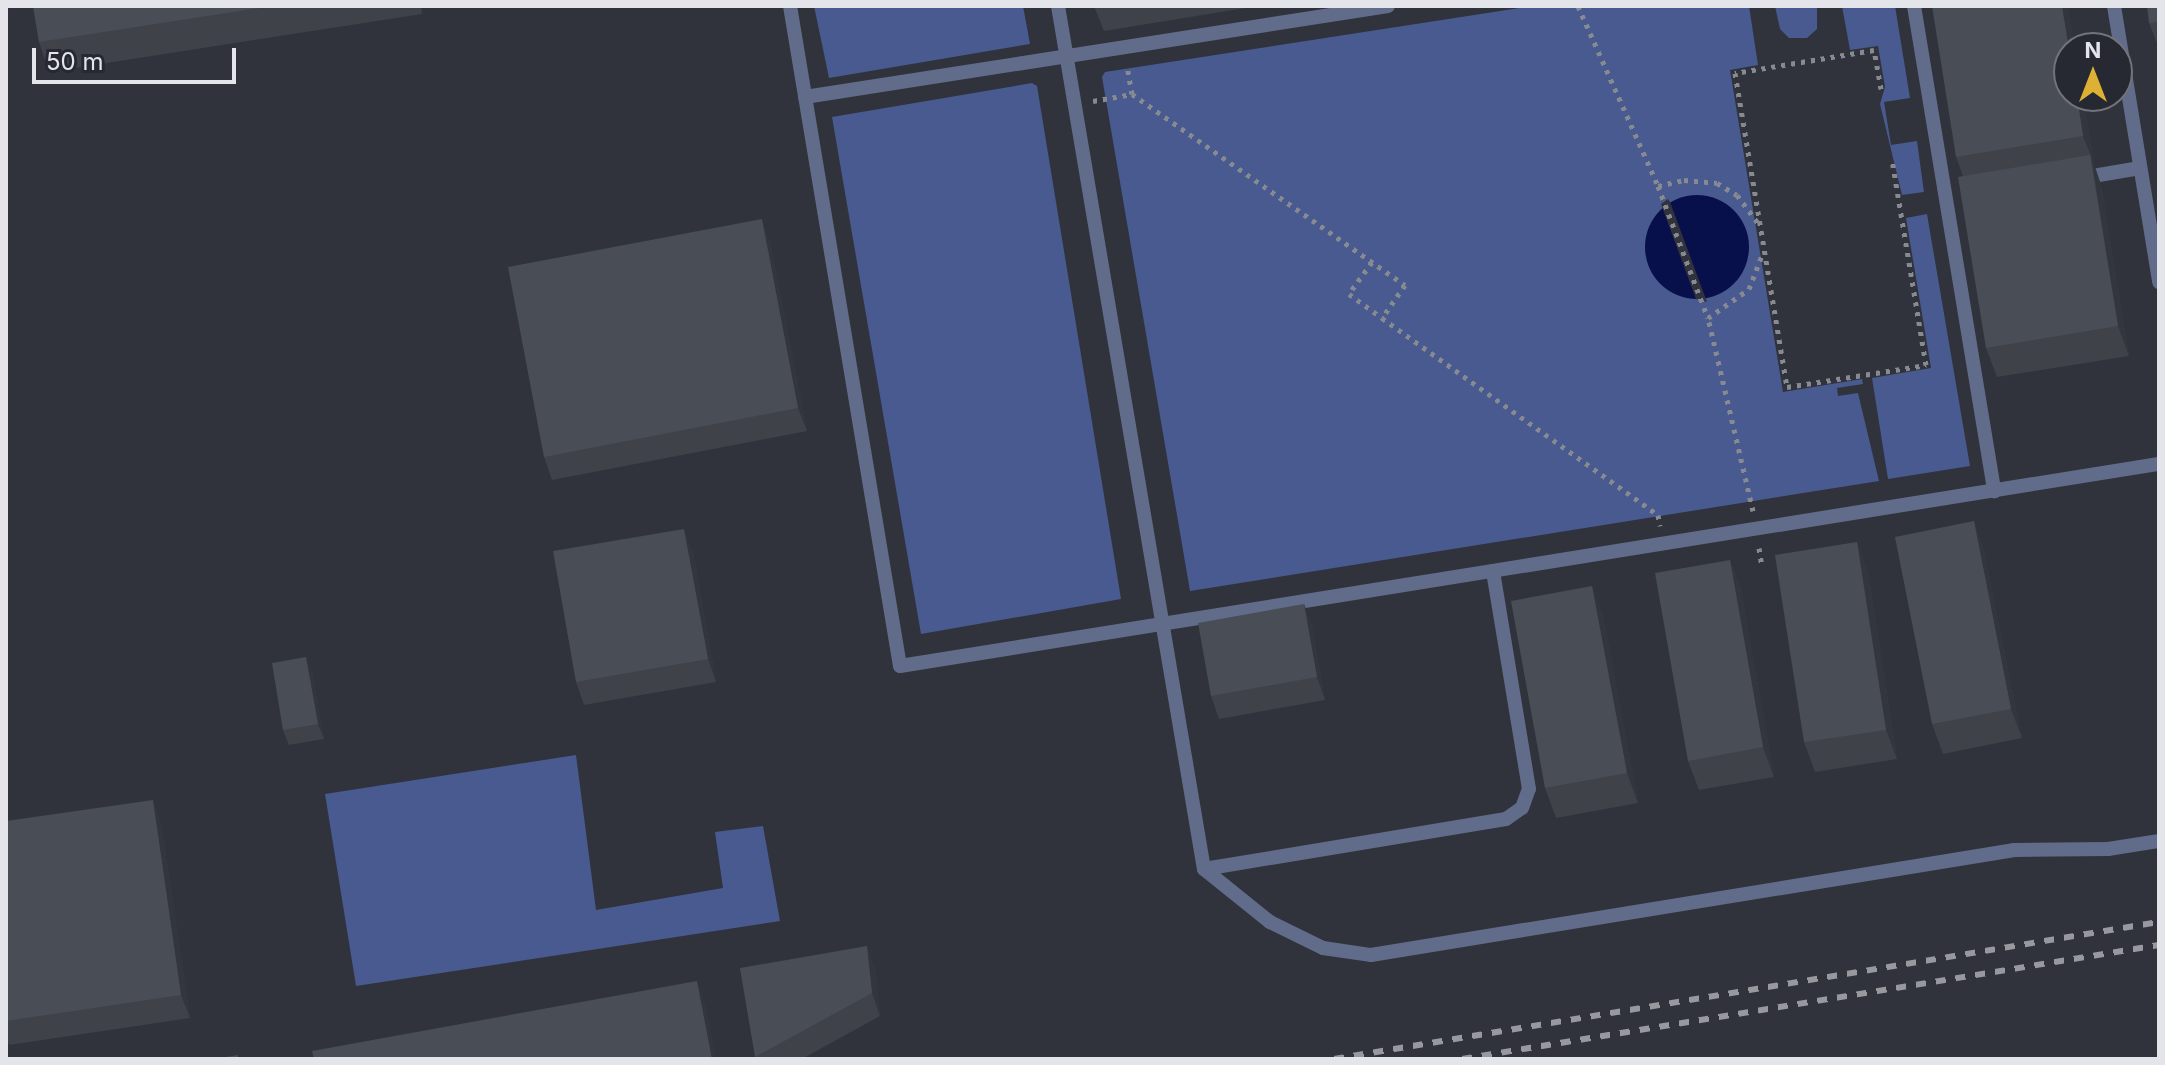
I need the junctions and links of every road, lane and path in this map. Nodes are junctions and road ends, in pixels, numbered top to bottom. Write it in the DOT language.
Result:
graph roads {
  1 [pos="790,6"];
  2 [pos="1058,6"];
  3 [pos="1388,6"];
  4 [pos="1578,6"];
  5 [pos="1914,6"];
  6 [pos="2114,6"];
  7 [pos="1124,47"];
  8 [pos="1066,56"];
  9 [pos="1881,89"];
  10 [pos="1132,94"];
  11 [pos="805,97"];
  12 [pos="1088,102"];
  13 [pos="1892,160"];
  14 [pos="2140,168"];
  15 [pos="2066,180"];
  16 [pos="1658,186"];
  17 [pos="1761,234"];
  18 [pos="1372,262"];
  19 [pos="2159,282"];
  20 [pos="1382,318"];
  21 [pos="1708,318"];
  22 [pos="2159,464"];
  23 [pos="1994,491"];
  24 [pos="1756,529"];
  25 [pos="1663,544"];
  26 [pos="1762,567"];
  27 [pos="1493,571"];
  28 [pos="1158,623"];
  29 [pos="2159,841"];
  30 [pos="1204,869"];
  1 -- 11 [label="lane"];
  2 -- 8 [label="lane"];
  3 -- 7 [label="lane"];
  4 -- 16 [label="path"];
  5 -- 23 [label="lane"];
  6 -- 14 [label="lane"];
  7 -- 8 [label="lane"];
  7 -- 10 [label="path"];
  8 -- 11 [label="lane"];
  8 -- 28 [label="lane"];
  9 -- 17 [label="path"];
  10 -- 12 [label="path"];
  10 -- 18 [label="path"];
  11 -- 28 [label="lane"];
  13 -- 17 [label="path"];
  14 -- 15 [label="lane"];
  14 -- 19 [label="lane"];
  16 -- 17 [label="path"];
  16 -- 21 [label="path"];
  17 -- 21 [label="path"];
  18 -- 20 [label="path"];
  18 -- 20 [label="path"];
  20 -- 25 [label="path"];
  21 -- 24 [label="path"];
  22 -- 23 [label="lane"];
  23 -- 24 [label="lane"];
  24 -- 25 [label="lane"];
  24 -- 26 [label="path"];
  25 -- 27 [label="lane"];
  27 -- 28 [label="lane"];
  27 -- 30 [label="lane"];
  28 -- 30 [label="lane"];
  29 -- 30 [label="lane"];
}
